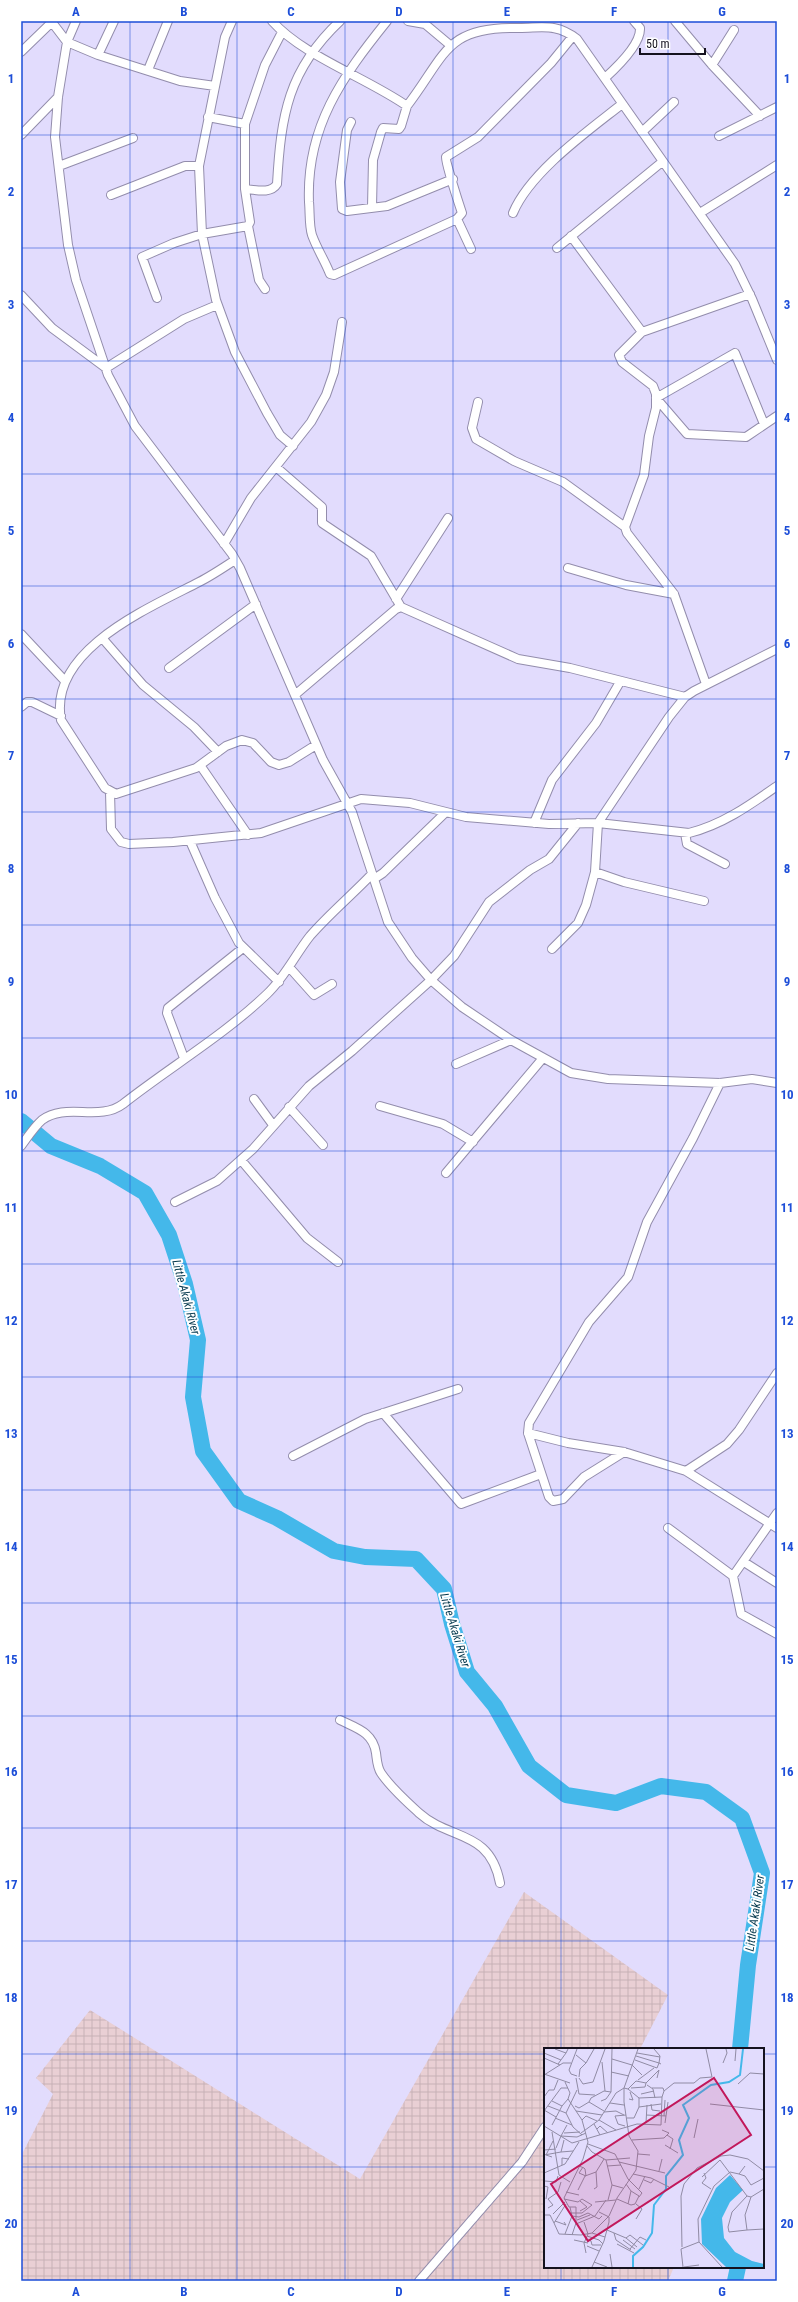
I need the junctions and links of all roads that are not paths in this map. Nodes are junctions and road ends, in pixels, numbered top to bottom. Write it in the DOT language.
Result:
graph roads {
  1 [pos="76,21"];
  2 [pos="114,21"];
  3 [pos="168,21"];
  4 [pos="232,21"];
  5 [pos="272,21"];
  6 [pos="340,21"];
  7 [pos="387,21"];
  8 [pos="408,21"];
  9 [pos="634,21"];
  10 [pos="676,21"];
  11 [pos="52,22"];
  12 [pos="501,24"];
  13 [pos="532,24"];
  14 [pos="561,24"];
  15 [pos="734,30"];
  16 [pos="282,32"];
  17 [pos="573,36"];
  18 [pos="67,42"];
  19 [pos="450,45"];
  20 [pos="312,51"];
  21 [pos="21,52"];
  22 [pos="98,55"];
  23 [pos="712,65"];
  24 [pos="148,70"];
  25 [pos="349,72"];
  26 [pos="605,78"];
  27 [pos="215,86"];
  28 [pos="58,97"];
  29 [pos="674,102"];
  30 [pos="622,104"];
  31 [pos="407,106"];
  32 [pos="777,108"];
  33 [pos="760,116"];
  34 [pos="208,117"];
  35 [pos="351,122"];
  36 [pos="245,124"];
  37 [pos="642,132"];
  38 [pos="21,135"];
  39 [pos="719,136"];
  40 [pos="134,138"];
  41 [pos="662,162"];
  42 [pos="777,165"];
  43 [pos="59,166"];
  44 [pos="199,166"];
  45 [pos="452,179"];
  46 [pos="245,189"];
  47 [pos="111,195"];
  48 [pos="372,207"];
  49 [pos="513,212"];
  50 [pos="700,213"];
  51 [pos="457,219"];
  52 [pos="248,226"];
  53 [pos="202,234"];
  54 [pos="571,236"];
  55 [pos="557,248"];
  56 [pos="471,249"];
  57 [pos="265,289"];
  58 [pos="750,294"];
  59 [pos="21,295"];
  60 [pos="157,298"];
  61 [pos="218,305"];
  62 [pos="342,322"];
  63 [pos="642,332"];
  64 [pos="777,360"];
  65 [pos="106,368"];
  66 [pos="656,398"];
  67 [pos="478,402"];
  68 [pos="777,416"];
  69 [pos="764,424"];
  70 [pos="293,446"];
  71 [pos="276,467"];
  72 [pos="448,518"];
  73 [pos="625,527"];
  74 [pos="224,544"];
  75 [pos="235,560"];
  76 [pos="568,568"];
  77 [pos="674,594"];
  78 [pos="396,599"];
  79 [pos="256,604"];
  80 [pos="401,607"];
  81 [pos="21,634"];
  82 [pos="103,639"];
  83 [pos="777,649"];
  84 [pos="169,668"];
  85 [pos="65,681"];
  86 [pos="620,682"];
  87 [pos="706,684"];
  88 [pos="296,694"];
  89 [pos="685,697"];
  90 [pos="21,707"];
  91 [pos="60,716"];
  92 [pos="316,745"];
  93 [pos="218,752"];
  94 [pos="200,765"];
  95 [pos="777,786"];
  96 [pos="110,792"];
  97 [pos="348,805"];
  98 [pos="445,813"];
  99 [pos="534,823"];
  100 [pos="578,823"];
  101 [pos="598,823"];
  102 [pos="685,833"];
  103 [pos="248,835"];
  104 [pos="190,841"];
  105 [pos="725,864"];
  106 [pos="595,872"];
  107 [pos="373,876"];
  108 [pos="704,901"];
  109 [pos="242,948"];
  110 [pos="552,949"];
  111 [pos="289,967"];
  112 [pos="431,980"];
  113 [pos="279,982"];
  114 [pos="332,984"];
  115 [pos="511,1040"];
  116 [pos="184,1058"];
  117 [pos="542,1058"];
  118 [pos="456,1064"];
  119 [pos="720,1083"];
  120 [pos="777,1083"];
  121 [pos="254,1099"];
  122 [pos="380,1106"];
  123 [pos="289,1107"];
  124 [pos="273,1125"];
  125 [pos="473,1142"];
  126 [pos="323,1145"];
  127 [pos="21,1146"];
  128 [pos="240,1160"];
  129 [pos="446,1173"];
  130 [pos="175,1202"];
  131 [pos="338,1262"];
  132 [pos="777,1373"];
  133 [pos="458,1389"];
  134 [pos="383,1413"];
  135 [pos="528,1433"];
  136 [pos="624,1452"];
  137 [pos="293,1456"];
  138 [pos="686,1471"];
  139 [pos="541,1474"];
  140 [pos="777,1513"];
  141 [pos="770,1523"];
  142 [pos="668,1528"];
  143 [pos="777,1528"];
  144 [pos="744,1562"];
  145 [pos="733,1576"];
  146 [pos="777,1583"];
  147 [pos="777,1634"];
  148 [pos="340,1720"];
  149 [pos="500,1883"];
  150 [pos="544,2129"];
  151 [pos="419,2281"];
  1 -- 18 [label="street"];
  2 -- 22 [label="street"];
  3 -- 24 [label="street"];
  4 -- 27 [label="street"];
  5 -- 16 [label="street"];
  6 -- 20 [label="street"];
  7 -- 25 [label="street"];
  8 -- 19 [label="street"];
  9 -- 26 [label="street"];
  10 -- 23 [label="street"];
  11 -- 18 [label="street"];
  11 -- 21 [label="street"];
  12 -- 13 [label="street"];
  12 -- 19 [label="street"];
  13 -- 14 [label="street"];
  14 -- 17 [label="street"];
  15 -- 23 [label="street"];
  16 -- 20 [label="street"];
  16 -- 36 [label="street"];
  17 -- 26 [label="street"];
  17 -- 45 [label="street"];
  18 -- 22 [label="street"];
  18 -- 28 [label="street"];
  19 -- 31 [label="street"];
  20 -- 25 [label="street"];
  20 -- 46 [label="street"];
  22 -- 24 [label="street"];
  23 -- 33 [label="street"];
  24 -- 27 [label="street"];
  25 -- 31 [label="street"];
  25 -- 51 [label="street"];
  26 -- 30 [label="street"];
  27 -- 34 [label="street"];
  28 -- 38 [label="street"];
  28 -- 43 [label="street"];
  29 -- 37 [label="street"];
  30 -- 37 [label="street"];
  30 -- 49 [label="street"];
  31 -- 48 [label="street"];
  32 -- 33 [label="street"];
  33 -- 39 [label="street"];
  34 -- 36 [label="street"];
  34 -- 44 [label="street"];
  35 -- 48 [label="street"];
  36 -- 46 [label="street"];
  37 -- 41 [label="street"];
  40 -- 43 [label="street"];
  41 -- 50 [label="street"];
  41 -- 54 [label="street"];
  42 -- 50 [label="street"];
  43 -- 65 [label="street"];
  44 -- 47 [label="street"];
  44 -- 53 [label="street"];
  45 -- 48 [label="street"];
  45 -- 51 [label="street"];
  46 -- 52 [label="street"];
  50 -- 58 [label="street"];
  51 -- 56 [label="street"];
  52 -- 53 [label="street"];
  52 -- 57 [label="street"];
  53 -- 60 [label="street"];
  53 -- 61 [label="street"];
  54 -- 55 [label="street"];
  54 -- 63 [label="street"];
  58 -- 63 [label="street"];
  58 -- 64 [label="street"];
  59 -- 65 [label="street"];
  61 -- 65 [label="street"];
  61 -- 70 [label="street"];
  62 -- 70 [label="street"];
  63 -- 66 [label="street"];
  65 -- 74 [label="street"];
  66 -- 69 [label="street"];
  66 -- 69 [label="street"];
  66 -- 73 [label="street"];
  67 -- 73 [label="street"];
  68 -- 69 [label="street"];
  70 -- 71 [label="street"];
  71 -- 74 [label="street"];
  71 -- 78 [label="street"];
  72 -- 78 [label="street"];
  73 -- 77 [label="street"];
  74 -- 75 [label="street"];
  75 -- 79 [label="street"];
  75 -- 82 [label="street"];
  76 -- 77 [label="street"];
  77 -- 87 [label="street"];
  78 -- 80 [label="street"];
  79 -- 84 [label="street"];
  79 -- 88 [label="street"];
  80 -- 86 [label="street"];
  80 -- 88 [label="street"];
  81 -- 85 [label="street"];
  82 -- 85 [label="street"];
  82 -- 93 [label="street"];
  83 -- 87 [label="street"];
  85 -- 91 [label="street"];
  86 -- 89 [label="street"];
  86 -- 99 [label="street"];
  87 -- 89 [label="street"];
  88 -- 92 [label="street"];
  89 -- 101 [label="street"];
  90 -- 91 [label="street"];
  91 -- 96 [label="street"];
  92 -- 93 [label="street"];
  92 -- 97 [label="street"];
  93 -- 94 [label="street"];
  94 -- 96 [label="street"];
  94 -- 103 [label="street"];
  95 -- 102 [label="street"];
  96 -- 104 [label="street"];
  97 -- 98 [label="street"];
  97 -- 103 [label="street"];
  97 -- 107 [label="street"];
  98 -- 99 [label="street"];
  98 -- 107 [label="street"];
  99 -- 100 [label="street"];
  100 -- 101 [label="street"];
  100 -- 112 [label="street"];
  101 -- 102 [label="street"];
  101 -- 106 [label="street"];
  102 -- 105 [label="street"];
  103 -- 104 [label="street"];
  104 -- 109 [label="street"];
  106 -- 108 [label="street"];
  106 -- 110 [label="street"];
  107 -- 111 [label="street"];
  107 -- 112 [label="street"];
  109 -- 113 [label="street"];
  109 -- 116 [label="street"];
  111 -- 113 [label="street"];
  111 -- 114 [label="street"];
  112 -- 115 [label="street"];
  112 -- 123 [label="street"];
  113 -- 116 [label="street"];
  115 -- 117 [label="street"];
  115 -- 118 [label="street"];
  116 -- 127 [label="street"];
  117 -- 119 [label="street"];
  117 -- 125 [label="street"];
  119 -- 120 [label="street"];
  119 -- 135 [label="street"];
  121 -- 124 [label="street"];
  122 -- 125 [label="street"];
  123 -- 124 [label="street"];
  123 -- 126 [label="street"];
  124 -- 128 [label="street"];
  125 -- 129 [label="street"];
  128 -- 130 [label="street"];
  128 -- 131 [label="street"];
  132 -- 138 [label="street"];
  133 -- 134 [label="street"];
  134 -- 137 [label="street"];
  134 -- 139 [label="street"];
  135 -- 136 [label="street"];
  135 -- 139 [label="street"];
  136 -- 138 [label="street"];
  136 -- 139 [label="street"];
  138 -- 141 [label="street"];
  140 -- 141 [label="street"];
  141 -- 143 [label="street"];
  141 -- 144 [label="street"];
  142 -- 145 [label="street"];
  144 -- 145 [label="street"];
  144 -- 146 [label="street"];
  145 -- 147 [label="street"];
  148 -- 149 [label="street"];
  150 -- 151 [label="street"];
}
